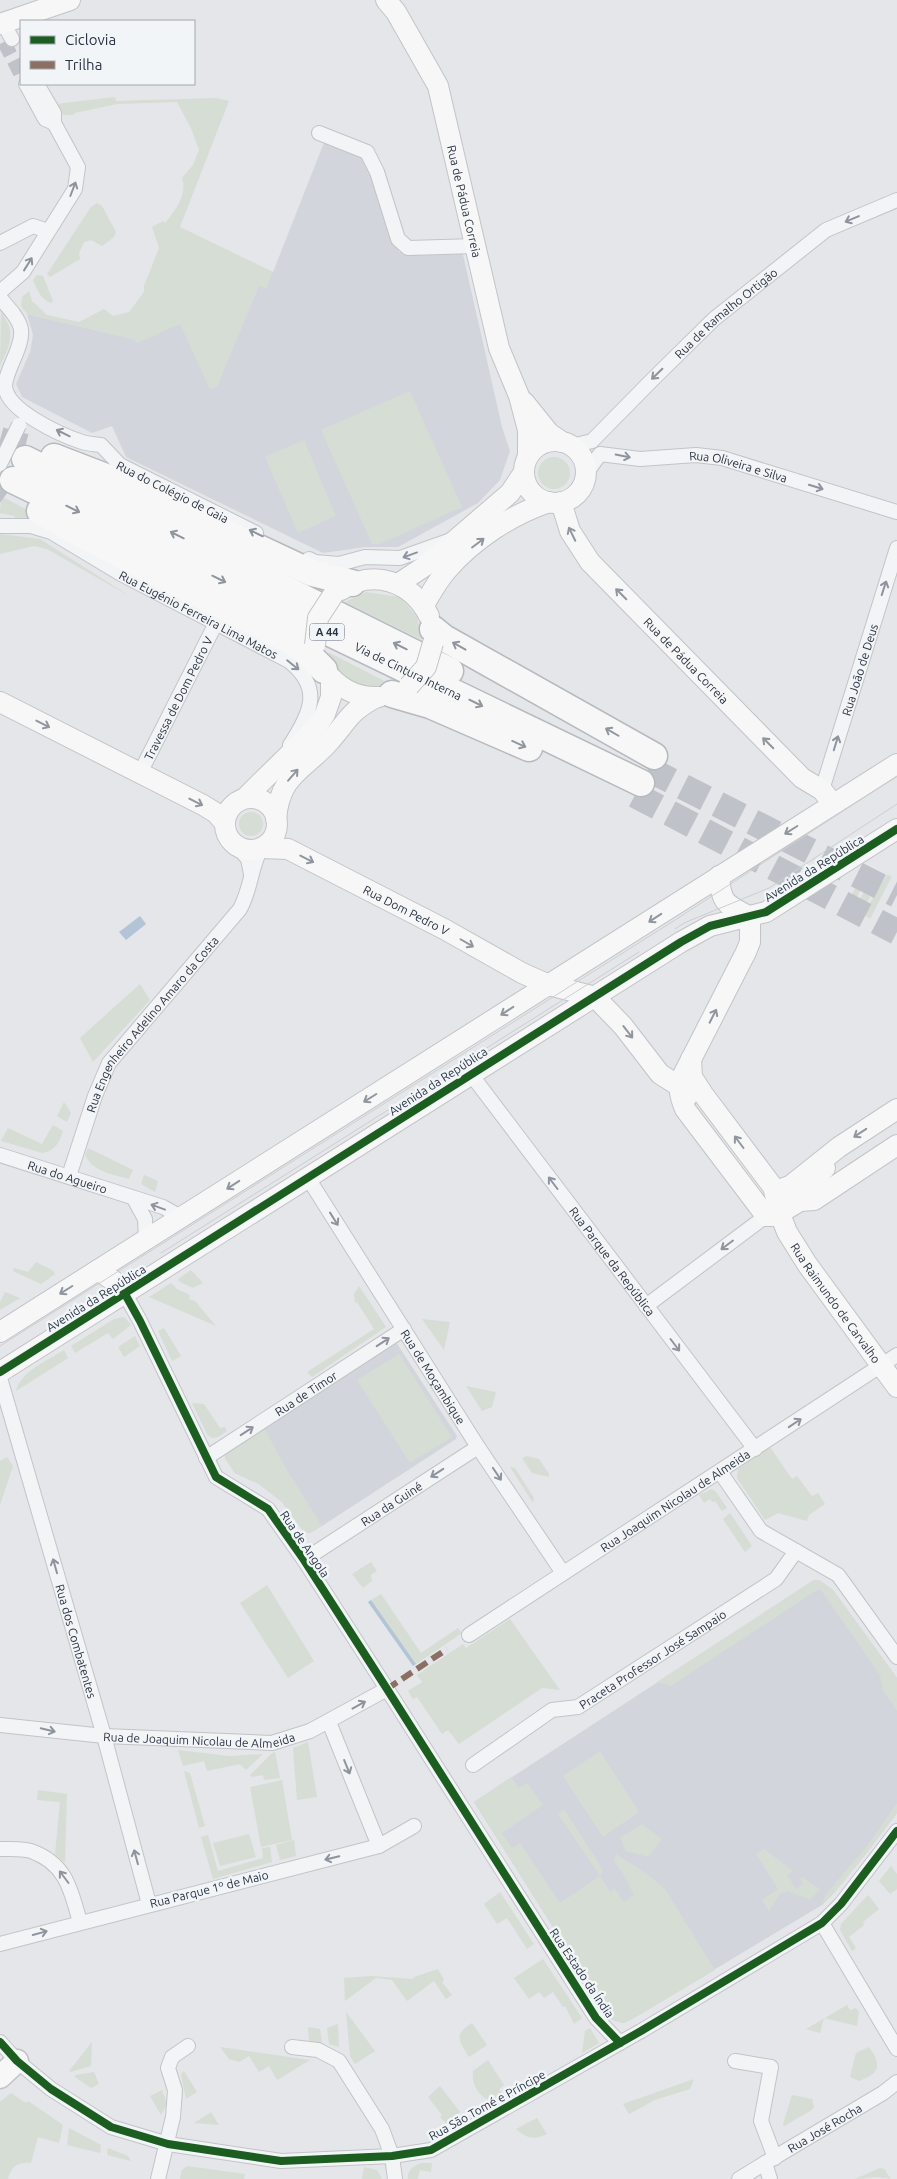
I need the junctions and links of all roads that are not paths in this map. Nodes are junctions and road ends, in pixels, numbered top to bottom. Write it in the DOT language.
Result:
graph roads {
  1 [pos="70,0"];
  2 [pos="392,4"];
  3 [pos="30,20"];
  4 [pos="20,25"];
  5 [pos="4,33"];
  6 [pos="34,88"];
  7 [pos="319,133"];
  8 [pos="897,200"];
  9 [pos="48,231"];
  10 [pos="0,242"];
  11 [pos="476,246"];
  12 [pos="0,292"];
  13 [pos="0,298"];
  14 [pos="519,396"];
  15 [pos="592,441"];
  16 [pos="567,444"];
  17 [pos="600,454"];
  18 [pos="17,455"];
  19 [pos="526,464"];
  20 [pos="585,475"];
  21 [pos="555,502"];
  22 [pos="897,512"];
  23 [pos="0,526"];
  24 [pos="456,538"];
  25 [pos="897,548"];
  26 [pos="398,584"];
  27 [pos="343,589"];
  28 [pos="216,623"];
  29 [pos="430,625"];
  30 [pos="328,674"];
  31 [pos="393,693"];
  32 [pos="0,702"];
  33 [pos="278,763"];
  34 [pos="897,764"];
  35 [pos="140,773"];
  36 [pos="644,776"];
  37 [pos="828,797"];
  38 [pos="245,798"];
  39 [pos="276,819"];
  40 [pos="224,822"];
  41 [pos="897,829"];
  42 [pos="236,846"];
  43 [pos="261,848"];
  44 [pos="719,876"];
  45 [pos="251,880"];
  46 [pos="750,916"];
  47 [pos="548,985"];
  48 [pos="594,997"];
  49 [pos="691,1060"];
  50 [pos="470,1073"];
  51 [pos="679,1086"];
  52 [pos="897,1109"];
  53 [pos="897,1136"];
  54 [pos="897,1145"];
  55 [pos="0,1155"];
  56 [pos="747,1171"];
  57 [pos="831,1172"];
  58 [pos="70,1176"];
  59 [pos="308,1178"];
  60 [pos="775,1191"];
  61 [pos="134,1199"];
  62 [pos="773,1215"];
  63 [pos="181,1218"];
  64 [pos="146,1240"];
  65 [pos="98,1270"];
  66 [pos="125,1294"];
  67 [pos="646,1306"];
  68 [pos="404,1329"];
  69 [pos="0,1332"];
  70 [pos="889,1360"];
  71 [pos="0,1372"];
  72 [pos="0,1378"];
  73 [pos="897,1387"];
  74 [pos="478,1447"];
  75 [pos="755,1450"];
  76 [pos="206,1458"];
  77 [pos="720,1472"];
  78 [pos="796,1551"];
  79 [pos="304,1560"];
  80 [pos="563,1572"];
  81 [pos="469,1635"];
  82 [pos="897,1657"];
  83 [pos="387,1689"];
  84 [pos="329,1722"];
  85 [pos="0,1725"];
  86 [pos="104,1736"];
  87 [pos="473,1765"];
  88 [pos="414,1826"];
  89 [pos="897,1831"];
  90 [pos="379,1846"];
  91 [pos="0,1849"];
  92 [pos="149,1904"];
  93 [pos="80,1922"];
  94 [pos="822,1923"];
  95 [pos="0,1944"];
  96 [pos="0,2042"];
  97 [pos="620,2043"];
  98 [pos="188,2046"];
  99 [pos="292,2047"];
  100 [pos="897,2049"];
  101 [pos="17,2061"];
  102 [pos="735,2061"];
  103 [pos="0,2078"];
  104 [pos="897,2082"];
  105 [pos="168,2144"];
  106 [pos="392,2156"];
  107 [pos="770,2161"];
  108 [pos="158,2179"];
  109 [pos="395,2179"];
  110 [pos="739,2179"];
  111 [pos="770,2179"];
  1 -- 3 [label="main road"];
  2 -- 11 [label="main road, Rua de Pádua Correia"];
  4 -- 5 [label="main road"];
  9 -- 6 [label="street, one-way"];
  7 -- 11 [label="street"];
  8 -- 15 [label="street, Rua de Ramalho Ortigão, one-way"];
  9 -- 10 [label="street"];
  12 -- 9 [label="street, one-way"];
  11 -- 14 [label="main road, Rua de Pádua Correia"];
  13 -- 18 [label="street, Rua do Colégio de Gaia"];
  14 -- 16 [label="main road, Rua de Pádua Correia"];
  14 -- 19 [label="main road, Rua de Pádua Correia"];
  15 -- 16 [label="street"];
  15 -- 17 [label="street"];
  16 -- 19 [label="main road"];
  16 -- 20 [label="main road"];
  17 -- 20 [label="street"];
  17 -- 22 [label="street, Rua Oliveira e Silva, one-way"];
  24 -- 18 [label="street, Rua do Colégio de Gaia, one-way"];
  18 -- 27 [label="highway"];
  18 -- 30 [label="highway, one-way"];
  18 -- 36 [label="highway, Via de Cintura Interna / A 44"];
  19 -- 21 [label="main road"];
  19 -- 24 [label="main road"];
  20 -- 21 [label="main road"];
  29 -- 21 [label="main road, one-way"];
  37 -- 21 [label="main road, Rua de Pádua Correia, one-way"];
  23 -- 28 [label="street, Rua Eugénio Ferreira Lima Matos"];
  24 -- 26 [label="main road"];
  37 -- 25 [label="street, Rua João de Deus, one-way"];
  26 -- 27 [label="main road"];
  26 -- 29 [label="main road"];
  27 -- 30 [label="main road, bridge"];
  28 -- 33 [label="street, Rua Eugénio Ferreira Lima Matos, one-way"];
  28 -- 35 [label="street, Travessa de Dom Pedro V"];
  29 -- 31 [label="main road, bridge"];
  36 -- 29 [label="highway, one-way"];
  30 -- 31 [label="main road"];
  30 -- 33 [label="main road"];
  31 -- 36 [label="highway, one-way"];
  39 -- 31 [label="main road, one-way"];
  32 -- 35 [label="main road, one-way"];
  33 -- 38 [label="main road"];
  34 -- 37 [label="main road, Avenida da República"];
  35 -- 40 [label="main road, one-way"];
  37 -- 44 [label="main road, Avenida da República, one-way"];
  38 -- 39 [label="main road"];
  38 -- 40 [label="main road"];
  39 -- 43 [label="main road"];
  40 -- 42 [label="main road"];
  41 -- 46 [label="main road, Avenida da República"];
  42 -- 43 [label="main road"];
  42 -- 45 [label="street"];
  43 -- 45 [label="street, Rua Engenheiro Adelino Amaro da Costa"];
  43 -- 47 [label="main road, Rua Dom Pedro V, one-way"];
  44 -- 46 [label="main road"];
  44 -- 47 [label="main road, Avenida da República, one-way"];
  45 -- 58 [label="street, Rua Engenheiro Adelino Amaro da Costa"];
  46 -- 48 [label="main road, Avenida da República"];
  49 -- 46 [label="main road, one-way"];
  47 -- 48 [label="main road, Rua Dom Pedro V"];
  47 -- 63 [label="main road, Avenida da República, one-way"];
  48 -- 50 [label="main road, Avenida da República"];
  48 -- 51 [label="main road, one-way"];
  49 -- 51 [label="main road"];
  60 -- 49 [label="main road, Rua Raimundo de Carvalho, one-way"];
  50 -- 59 [label="main road, Avenida da República"];
  67 -- 50 [label="street, Rua Parque da República, one-way"];
  51 -- 56 [label="main road"];
  51 -- 62 [label="main road, Rua Raimundo de Carvalho"];
  52 -- 57 [label="main road, one-way"];
  53 -- 57 [label="main road"];
  54 -- 57 [label="main road"];
  55 -- 58 [label="street, Rua do Agueiro"];
  57 -- 60 [label="main road"];
  57 -- 62 [label="main road"];
  58 -- 61 [label="street, Rua do Agueiro"];
  59 -- 66 [label="main road, Avenida da República"];
  59 -- 68 [label="street, Rua de Moçambique, one-way"];
  60 -- 62 [label="main road, Rua Raimundo de Carvalho"];
  63 -- 61 [label="street, Rua do Agueiro, one-way"];
  61 -- 64 [label="street"];
  62 -- 67 [label="street, one-way"];
  62 -- 70 [label="main road, Rua Raimundo de Carvalho"];
  63 -- 64 [label="main road, Avenida da República"];
  64 -- 65 [label="main road, Avenida da República"];
  65 -- 66 [label="main road"];
  65 -- 69 [label="main road, Avenida da República, one-way"];
  66 -- 71 [label="main road, Avenida da República"];
  66 -- 76 [label="street, Rua de Angola"];
  67 -- 75 [label="street, Rua Parque da República, one-way"];
  68 -- 74 [label="street, Rua de Moçambique"];
  76 -- 68 [label="street, Rua de Timor, one-way"];
  70 -- 73 [label="main road, Rua Raimundo de Carvalho"];
  75 -- 70 [label="street, Rua Joaquim Nicolau de Almeida, one-way"];
  86 -- 72 [label="street, Rua dos Combatentes, one-way"];
  74 -- 79 [label="street, Rua da Guiné, one-way"];
  74 -- 80 [label="street, Rua de Moçambique, one-way"];
  75 -- 77 [label="street, Rua Joaquim Nicolau de Almeida"];
  76 -- 79 [label="street, Rua de Angola"];
  77 -- 78 [label="street"];
  77 -- 80 [label="street, Rua Joaquim Nicolau de Almeida"];
  78 -- 82 [label="street"];
  78 -- 87 [label="street, Praceta Professor José Sampaio"];
  79 -- 83 [label="street, Rua de Angola"];
  80 -- 81 [label="street, Rua Joaquim Nicolau de Almeida"];
  84 -- 83 [label="street, Rua de Joaquim Nicolau de Almeida, one-way"];
  83 -- 97 [label="street, Rua Estado da Índia"];
  84 -- 86 [label="street, Rua de Joaquim Nicolau de Almeida"];
  84 -- 90 [label="street, one-way"];
  85 -- 86 [label="street, Rua de Joaquim Nicolau de Almeida, one-way"];
  92 -- 86 [label="street, Rua dos Combatentes, one-way"];
  88 -- 90 [label="street, Rua Parque 1º de Maio"];
  89 -- 94 [label="street"];
  90 -- 92 [label="street, Rua Parque 1º de Maio, one-way"];
  93 -- 91 [label="street, one-way"];
  92 -- 93 [label="street, Rua Parque 1º de Maio"];
  95 -- 93 [label="street, Rua Parque 1º de Maio, one-way"];
  94 -- 97 [label="street"];
  94 -- 100 [label="street"];
  96 -- 101 [label="street, Rua São Tomé e Príncipe"];
  97 -- 106 [label="street, Rua São Tomé e Príncipe"];
  98 -- 105 [label="street"];
  99 -- 106 [label="street"];
  101 -- 103 [label="main road"];
  101 -- 105 [label="street, Rua São Tomé e Príncipe"];
  102 -- 107 [label="street"];
  104 -- 107 [label="street, Rua José Rocha"];
  105 -- 106 [label="street, Rua São Tomé e Príncipe"];
  105 -- 108 [label="street"];
  106 -- 109 [label="street"];
  107 -- 110 [label="street, Rua José Rocha"];
  107 -- 111 [label="street"];
}
